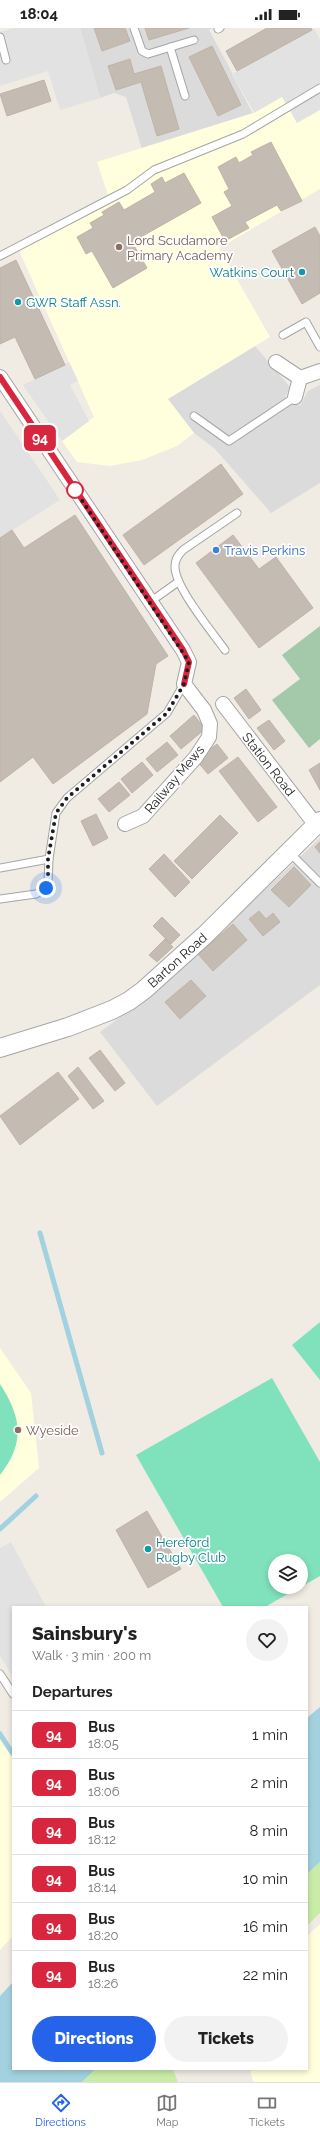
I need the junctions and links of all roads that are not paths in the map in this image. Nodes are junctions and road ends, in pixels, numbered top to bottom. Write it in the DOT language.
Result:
graph roads {
  1 [pos="134,28"];
  2 [pos="0,37"];
  3 [pos="194,40"];
  4 [pos="170,47"];
  5 [pos="6,60"];
  6 [pos="320,88"];
  7 [pos="185,96"];
  8 [pos="0,256"];
  9 [pos="283,335"];
  10 [pos="320,347"];
  11 [pos="276,362"];
  12 [pos="320,372"];
  13 [pos="0,377"];
  14 [pos="300,378"];
  15 [pos="296,397"];
  16 [pos="194,416"];
  17 [pos="237,513"];
  18 [pos="178,582"];
  19 [pos="150,602"];
  20 [pos="225,650"];
  21 [pos="184,684"];
  22 [pos="223,704"];
  23 [pos="318,822"];
  24 [pos="126,824"];
  25 [pos="289,851"];
  26 [pos="48,859"];
  27 [pos="0,868"];
  28 [pos="320,882"];
  29 [pos="0,899"];
  30 [pos="0,1048"];
  31 [pos="0,1674"];
  32 [pos="12,1692"];
  1 -- 4 [label="lane"];
  2 -- 5 [label="lane"];
  3 -- 4 [label="lane"];
  4 -- 7 [label="lane"];
  6 -- 8 [label="lane"];
  9 -- 10 [label="lane"];
  11 -- 14 [label="street"];
  12 -- 14 [label="street"];
  13 -- 19 [label="street"];
  14 -- 15 [label="street"];
  15 -- 16 [label="lane"];
  17 -- 18 [label="lane"];
  18 -- 19 [label="lane"];
  18 -- 20 [label="lane"];
  19 -- 21 [label="street"];
  21 -- 24 [label="street, Railway Mews"];
  21 -- 26 [label="lane"];
  22 -- 23 [label="street, Station Road"];
  23 -- 25 [label="street, Barton Road"];
  25 -- 28 [label="lane"];
  25 -- 30 [label="street, Barton Road"];
  26 -- 27 [label="lane"];
  26 -- 29 [label="lane"];
  31 -- 32 [label="lane"];
}
